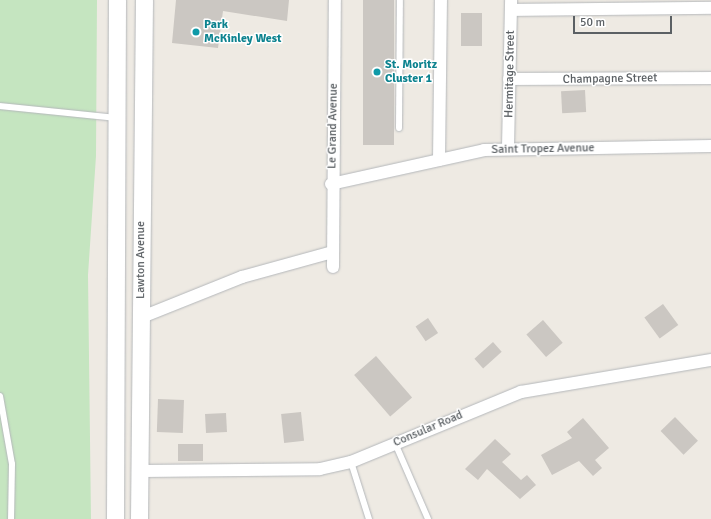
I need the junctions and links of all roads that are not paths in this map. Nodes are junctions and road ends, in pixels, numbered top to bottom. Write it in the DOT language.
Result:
graph roads {
  1 [pos="117,0"];
  2 [pos="144,0"];
  3 [pos="335,0"];
  4 [pos="400,0"];
  5 [pos="442,0"];
  6 [pos="511,5"];
  7 [pos="711,8"];
  8 [pos="711,78"];
  9 [pos="509,80"];
  10 [pos="0,106"];
  11 [pos="116,118"];
  12 [pos="399,128"];
  13 [pos="711,146"];
  14 [pos="508,148"];
  15 [pos="439,160"];
  16 [pos="332,184"];
  17 [pos="333,252"];
  18 [pos="333,267"];
  19 [pos="142,317"];
  20 [pos="711,360"];
  21 [pos="0,396"];
  22 [pos="395,443"];
  23 [pos="351,462"];
  24 [pos="142,471"];
  25 [pos="11,519"];
  26 [pos="115,519"];
  27 [pos="139,519"];
  28 [pos="369,519"];
  29 [pos="428,519"];
  1 -- 11 [label="main road, Lawton Avenue"];
  2 -- 19 [label="main road, Lawton Avenue"];
  3 -- 16 [label="street, Le Grand Avenue"];
  4 -- 12 [label="lane"];
  5 -- 15 [label="street"];
  6 -- 7 [label="street"];
  6 -- 9 [label="street, Hermitage Street"];
  8 -- 9 [label="street, Champagne Street"];
  9 -- 14 [label="street, Hermitage Street"];
  10 -- 11 [label="lane"];
  11 -- 26 [label="main road, Lawton Avenue"];
  13 -- 14 [label="street, Saint Tropez Avenue"];
  14 -- 15 [label="street, Saint Tropez Avenue"];
  15 -- 16 [label="street, Saint Tropez Avenue"];
  16 -- 17 [label="street, Le Grand Avenue"];
  17 -- 18 [label="street, Le Grand Avenue"];
  17 -- 19 [label="street"];
  19 -- 24 [label="main road, Lawton Avenue"];
  20 -- 22 [label="street, Consular Road"];
  21 -- 25 [label="lane"];
  22 -- 23 [label="street, Consular Road"];
  22 -- 29 [label="lane"];
  23 -- 24 [label="street, Consular Road"];
  23 -- 28 [label="lane"];
  24 -- 27 [label="main road, Lawton Avenue"];
}
